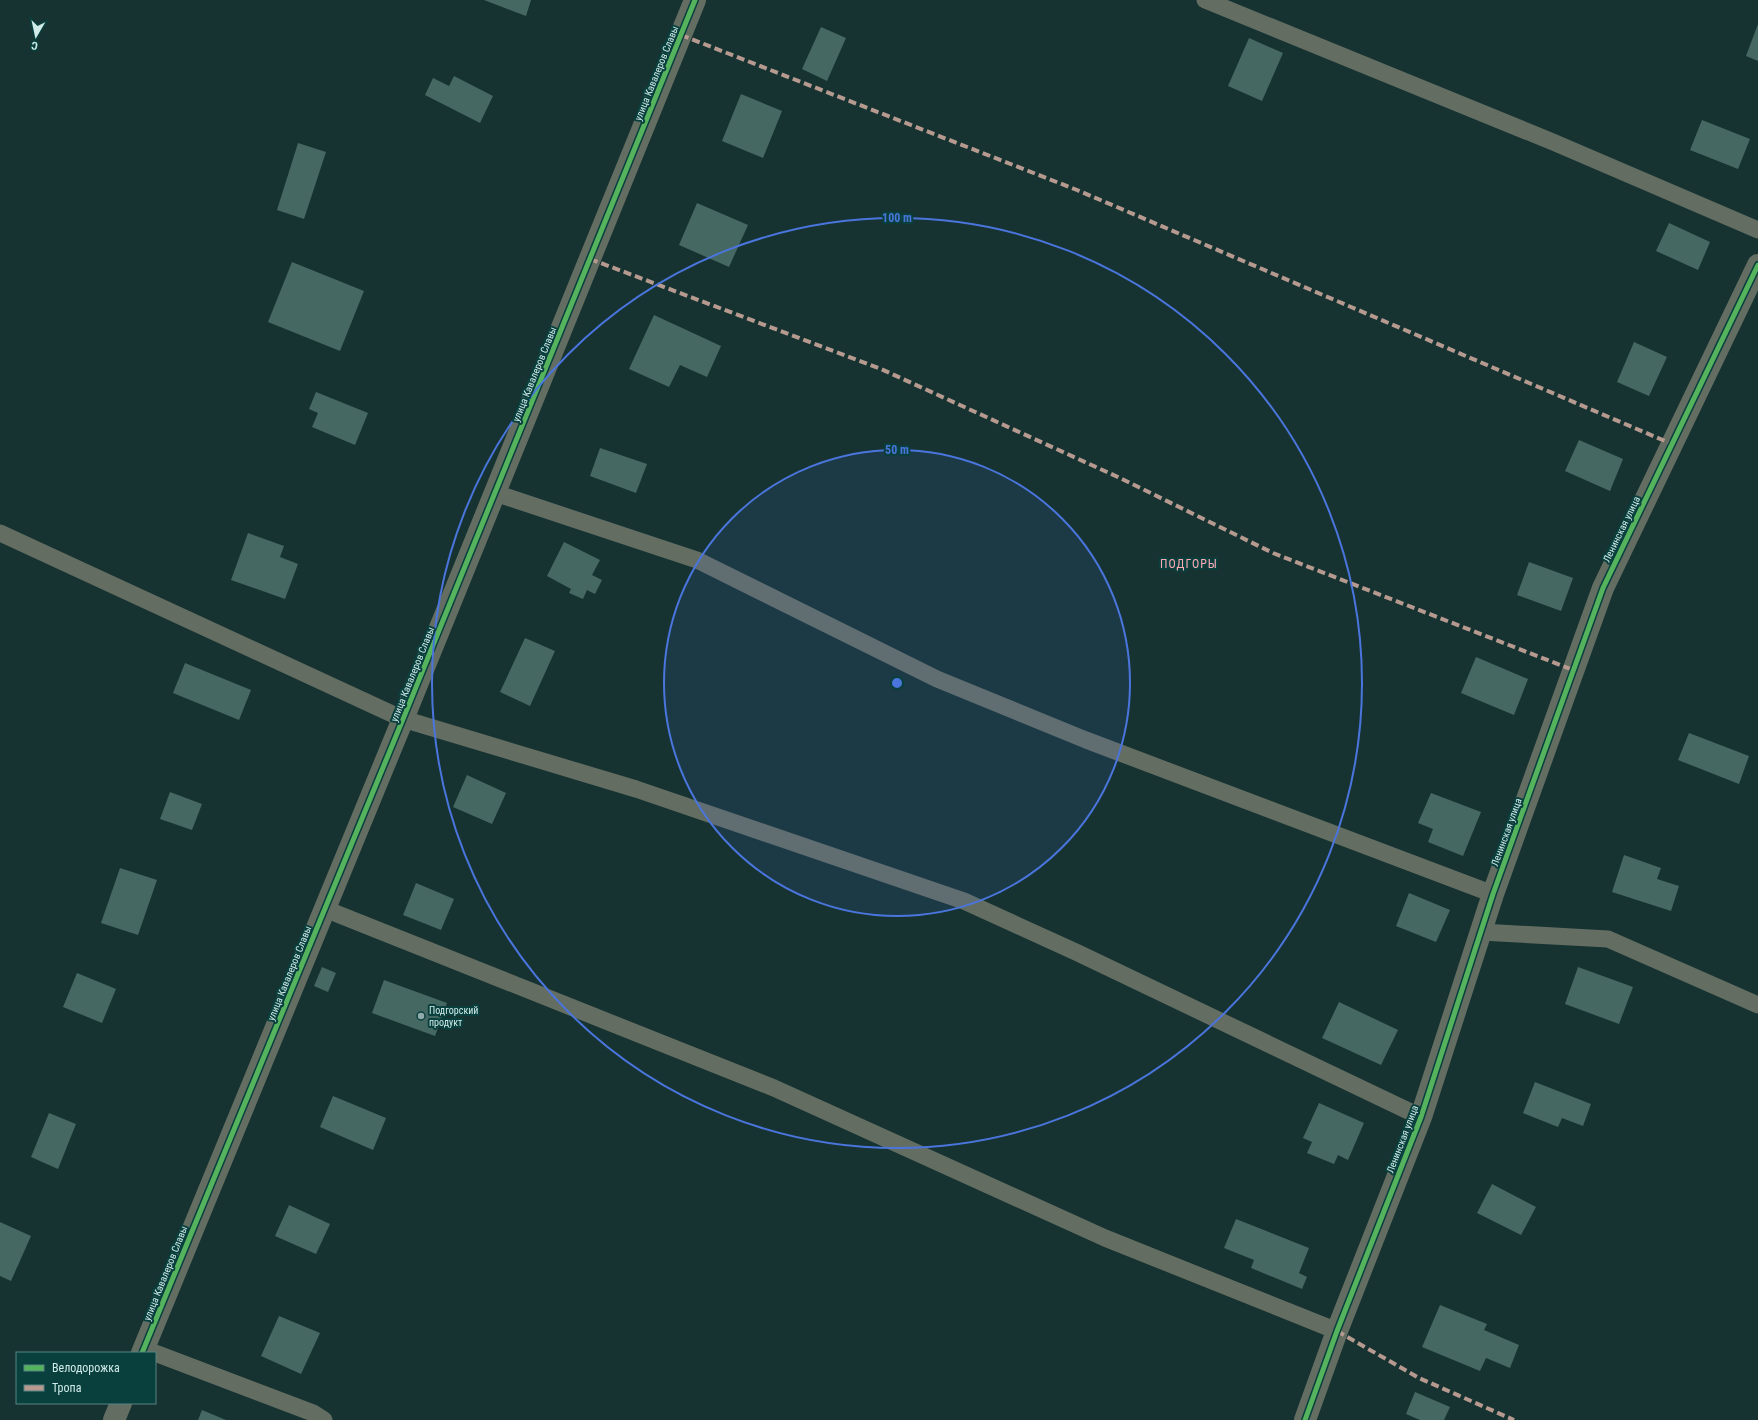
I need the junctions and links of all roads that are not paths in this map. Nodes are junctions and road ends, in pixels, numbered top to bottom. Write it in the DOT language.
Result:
graph roads {
  1 [pos="695,0"];
  2 [pos="1205,0"];
  3 [pos="1758,230"];
  4 [pos="1758,265"];
  5 [pos="495,493"];
  6 [pos="0,533"];
  7 [pos="403,719"];
  8 [pos="1493,894"];
  9 [pos="325,909"];
  10 [pos="1481,932"];
  11 [pos="1758,1005"];
  12 [pos="1421,1117"];
  13 [pos="1337,1331"];
  14 [pos="149,1352"];
  15 [pos="156,1355"];
  16 [pos="121,1404"];
  17 [pos="114,1420"];
  18 [pos="324,1420"];
  19 [pos="1305,1420"];
  1 -- 5 [label="street, улица Кавалеров Славы"];
  2 -- 3 [label="lane"];
  4 -- 8 [label="street, Ленинская улица"];
  5 -- 7 [label="street, улица Кавалеров Славы"];
  5 -- 8 [label="lane"];
  6 -- 7 [label="lane"];
  7 -- 9 [label="street, улица Кавалеров Славы"];
  7 -- 12 [label="lane"];
  8 -- 10 [label="street, Ленинская улица"];
  9 -- 13 [label="lane"];
  9 -- 14 [label="street, улица Кавалеров Славы"];
  10 -- 11 [label="lane"];
  10 -- 12 [label="street, Ленинская улица"];
  12 -- 13 [label="street, Ленинская улица"];
  13 -- 19 [label="street, Ленинская улица"];
  15 -- 18 [label="lane"];
  16 -- 17 [label="street"];
}
